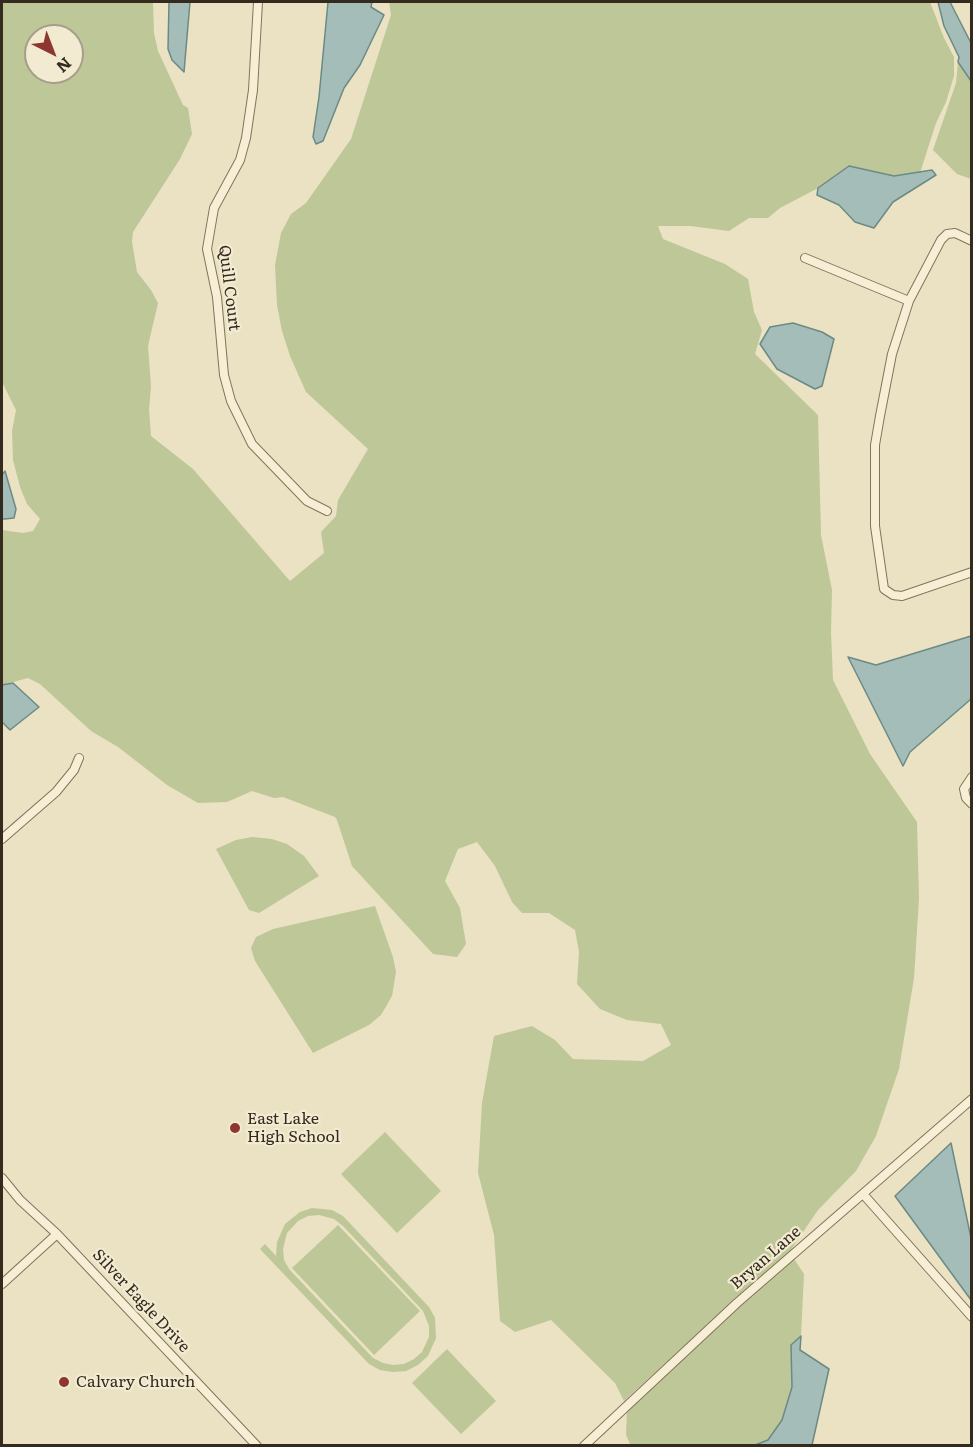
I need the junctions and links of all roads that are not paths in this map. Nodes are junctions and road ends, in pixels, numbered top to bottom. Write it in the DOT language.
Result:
graph roads {
  1 [pos="258,2"];
  2 [pos="972,241"];
  3 [pos="805,258"];
  4 [pos="909,301"];
  5 [pos="327,511"];
  6 [pos="972,572"];
  7 [pos="79,758"];
  8 [pos="972,777"];
  9 [pos="972,804"];
  10 [pos="2,838"];
  11 [pos="972,1100"];
  12 [pos="2,1178"];
  13 [pos="863,1194"];
  14 [pos="57,1234"];
  15 [pos="2,1284"];
  16 [pos="972,1317"];
  17 [pos="257,1446"];
  18 [pos="584,1446"];
  1 -- 5 [label="street, Quill Court"];
  2 -- 4 [label="street"];
  3 -- 4 [label="street"];
  4 -- 6 [label="street"];
  7 -- 10 [label="street"];
  8 -- 9 [label="street"];
  11 -- 13 [label="street, Bryan Lane"];
  12 -- 14 [label="street, Silver Eagle Drive"];
  13 -- 16 [label="street"];
  13 -- 18 [label="street, Bryan Lane"];
  14 -- 15 [label="street"];
  14 -- 17 [label="street, Silver Eagle Drive"];
}
